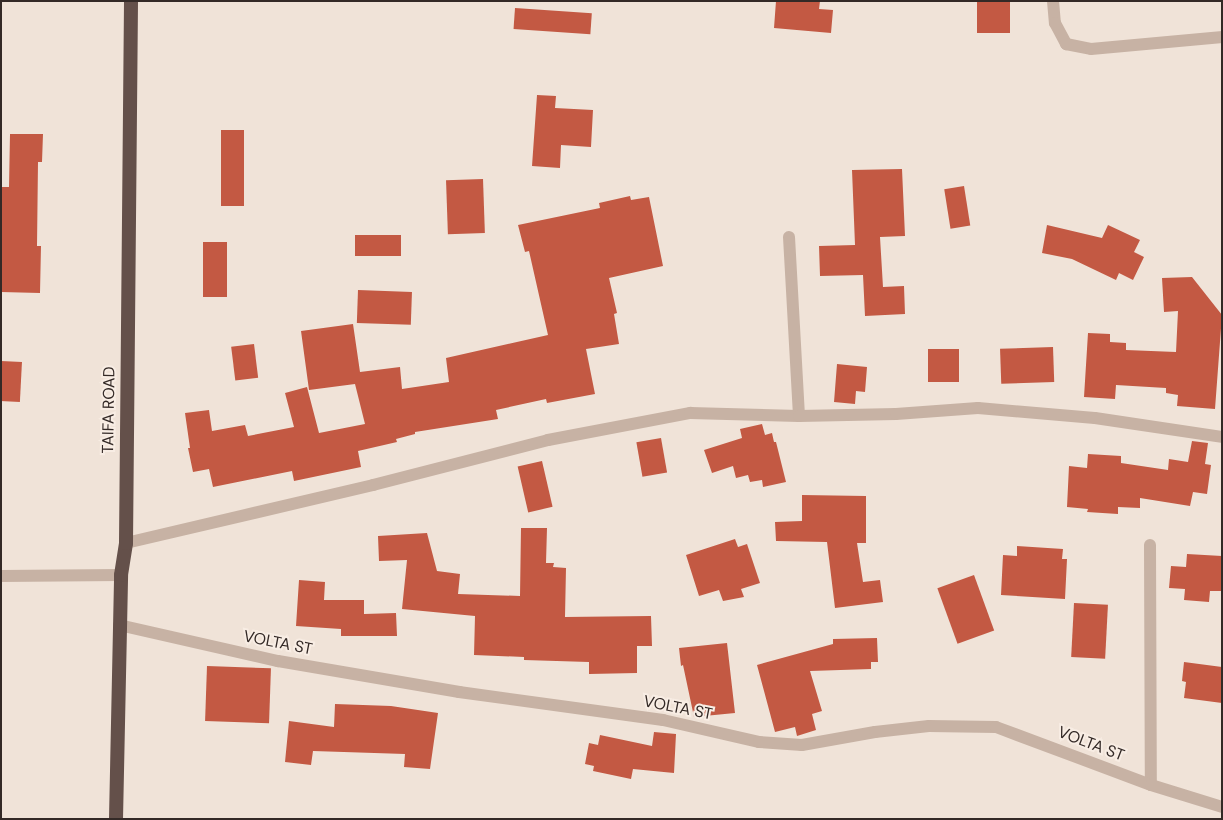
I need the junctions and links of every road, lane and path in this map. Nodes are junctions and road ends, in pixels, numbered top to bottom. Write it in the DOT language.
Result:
graph roads {
  1 [pos="131,1"];
  2 [pos="1053,1"];
  3 [pos="1222,37"];
  4 [pos="789,237"];
  5 [pos="799,416"];
  6 [pos="1222,437"];
  7 [pos="126,543"];
  8 [pos="1150,545"];
  9 [pos="121,575"];
  10 [pos="1,576"];
  11 [pos="119,625"];
  12 [pos="1151,785"];
  13 [pos="1222,807"];
  14 [pos="116,819"];
  1 -- 7 [label="highway, TAIFA ROAD"];
  2 -- 3 [label="street"];
  4 -- 5 [label="street"];
  5 -- 6 [label="street"];
  5 -- 7 [label="street"];
  7 -- 9 [label="highway, TAIFA ROAD"];
  8 -- 12 [label="street"];
  9 -- 10 [label="street"];
  9 -- 11 [label="highway, TAIFA ROAD"];
  11 -- 12 [label="street, VOLTA ST"];
  11 -- 14 [label="highway, TAIFA ROAD"];
  12 -- 13 [label="street, VOLTA ST"];
}
